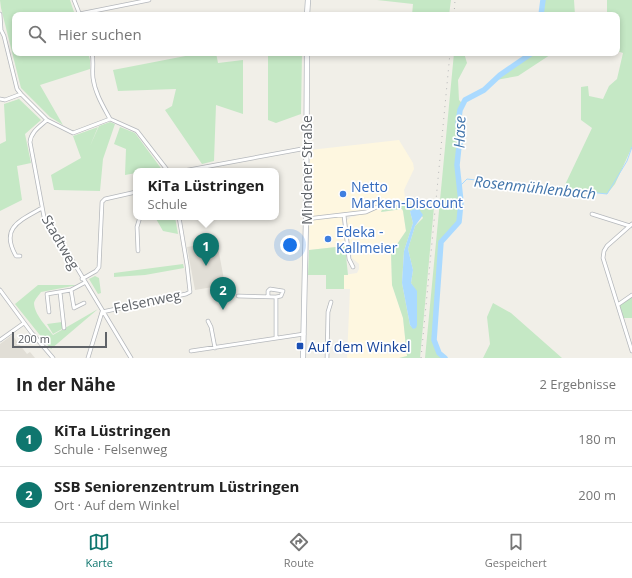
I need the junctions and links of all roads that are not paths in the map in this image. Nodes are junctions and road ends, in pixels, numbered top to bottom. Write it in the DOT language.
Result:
graph roads {
  1 [pos="74,0"];
  2 [pos="149,0"];
  3 [pos="308,0"];
  4 [pos="79,12"];
  5 [pos="94,12"];
  6 [pos="307,12"];
  7 [pos="0,14"];
  8 [pos="0,29"];
  9 [pos="92,56"];
  10 [pos="307,56"];
  11 [pos="21,94"];
  12 [pos="0,99"];
  13 [pos="110,119"];
  14 [pos="47,120"];
  15 [pos="307,148"];
  16 [pos="166,168"];
  17 [pos="199,168"];
  18 [pos="133,193"];
  19 [pos="377,207"];
  20 [pos="42,208"];
  21 [pos="344,214"];
  22 [pos="592,214"];
  23 [pos="306,219"];
  24 [pos="139,220"];
  25 [pos="180,220"];
  26 [pos="631,225"];
  27 [pos="138,251"];
  28 [pos="20,256"];
  29 [pos="352,266"];
  30 [pos="82,279"];
  31 [pos="84,283"];
  32 [pos="0,290"];
  33 [pos="72,290"];
  34 [pos="60,292"];
  35 [pos="632,294"];
  36 [pos="238,296"];
  37 [pos="268,297"];
  38 [pos="276,297"];
  39 [pos="331,302"];
  40 [pos="84,303"];
  41 [pos="619,304"];
  42 [pos="49,312"];
  43 [pos="102,312"];
  44 [pos="208,321"];
  45 [pos="24,323"];
  46 [pos="64,328"];
  47 [pos="304,334"];
  48 [pos="276,337"];
  49 [pos="0,340"];
  50 [pos="215,348"];
  51 [pos="191,351"];
  52 [pos="632,351"];
  53 [pos="53,358"];
  54 [pos="88,358"];
  55 [pos="130,358"];
  56 [pos="303,358"];
  57 [pos="327,358"];
  1 -- 4 [label="street"];
  2 -- 5 [label="street"];
  3 -- 6 [label="main road"];
  7 -- 8 [label="street"];
  8 -- 11 [label="street"];
  9 -- 13 [label="street"];
  10 -- 15 [label="main road, Mindener Straße"];
  11 -- 12 [label="street"];
  11 -- 14 [label="street"];
  13 -- 14 [label="street"];
  13 -- 16 [label="street"];
  14 -- 20 [label="street, Stadtweg"];
  15 -- 17 [label="street"];
  15 -- 23 [label="main road, Mindener Straße"];
  18 -- 30 [label="street"];
  19 -- 21 [label="street"];
  20 -- 28 [label="street"];
  20 -- 30 [label="street, Stadtweg"];
  21 -- 23 [label="street"];
  21 -- 29 [label="street"];
  22 -- 26 [label="street"];
  23 -- 47 [label="main road, Mindener Straße"];
  24 -- 27 [label="street"];
  25 -- 43 [label="street, Felsenweg"];
  26 -- 41 [label="street"];
  30 -- 31 [label="street, Stadtweg"];
  31 -- 33 [label="street"];
  31 -- 43 [label="street, Stadtweg"];
  32 -- 45 [label="street"];
  33 -- 34 [label="street"];
  33 -- 40 [label="street"];
  34 -- 42 [label="street"];
  34 -- 46 [label="street"];
  35 -- 41 [label="street"];
  36 -- 37 [label="street"];
  37 -- 38 [label="street"];
  37 -- 38 [label="street"];
  38 -- 48 [label="street"];
  39 -- 57 [label="street"];
  41 -- 52 [label="street"];
  43 -- 54 [label="street, Felsenweg"];
  43 -- 55 [label="street, Stadtweg"];
  44 -- 50 [label="street"];
  45 -- 49 [label="street"];
  45 -- 53 [label="street"];
  47 -- 48 [label="street"];
  47 -- 56 [label="main road, Mindener Straße"];
  48 -- 50 [label="street"];
  50 -- 51 [label="street"];
}
